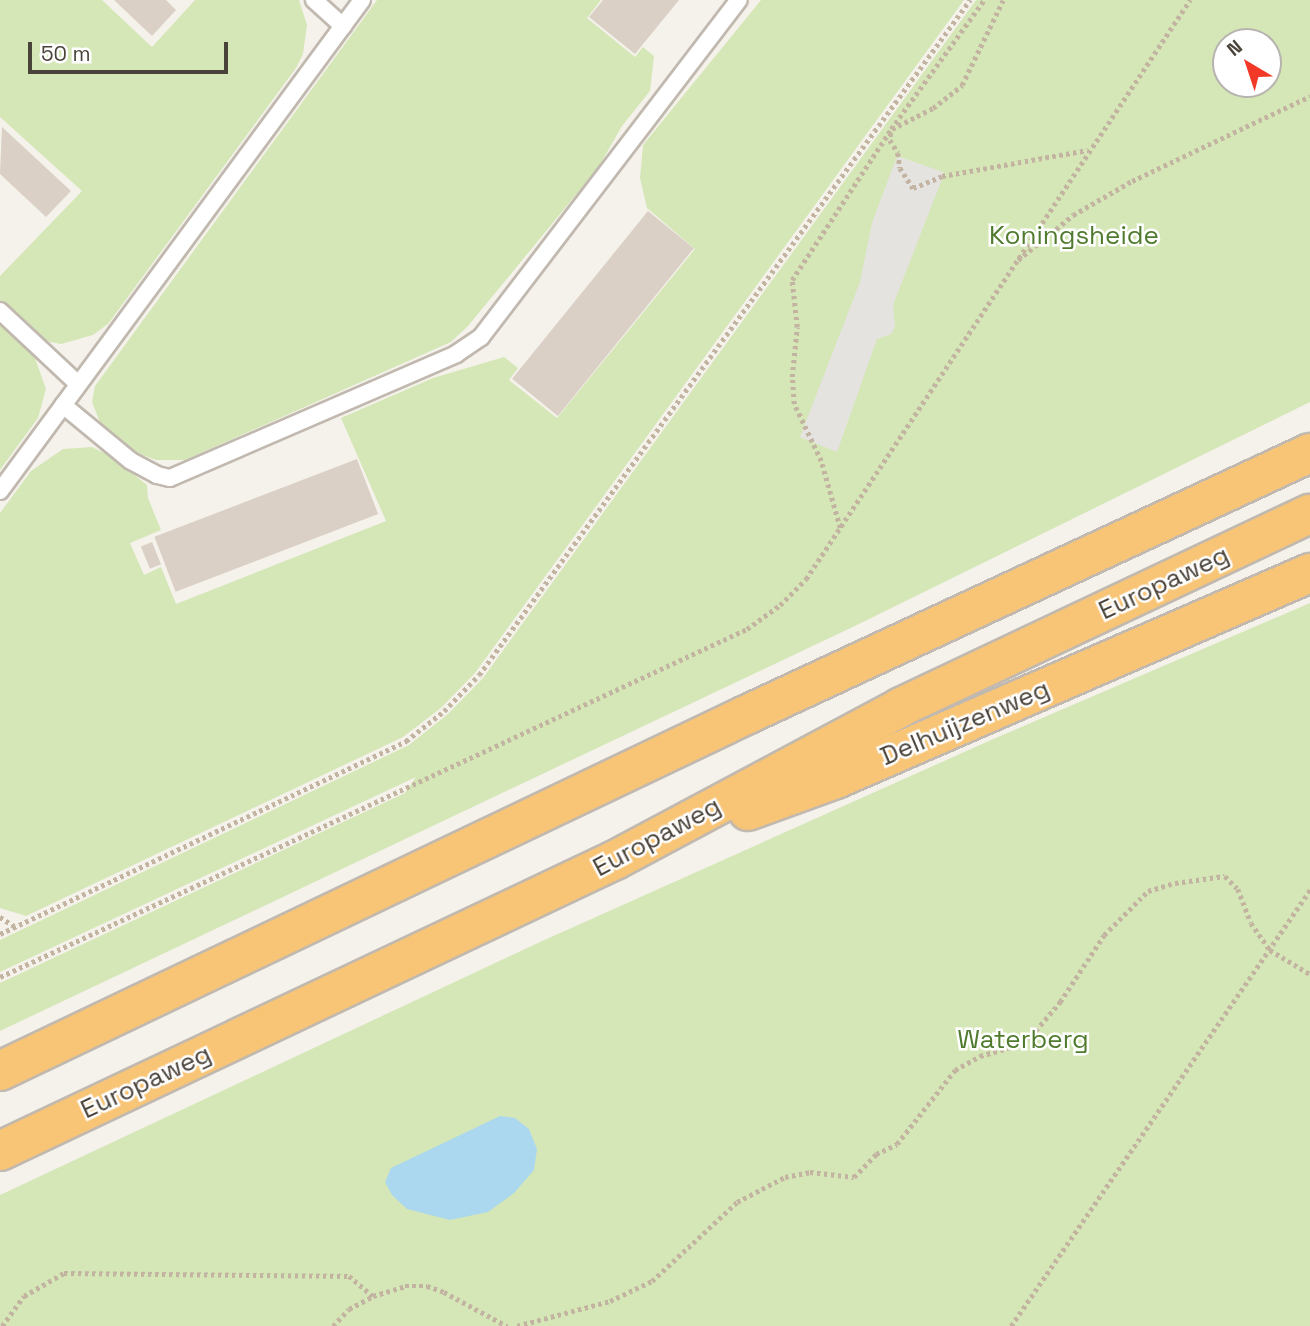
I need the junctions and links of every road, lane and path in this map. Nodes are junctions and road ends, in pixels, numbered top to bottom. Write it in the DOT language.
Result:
graph roads {
  1 [pos="314,0"];
  2 [pos="362,0"];
  3 [pos="739,0"];
  4 [pos="970,0"];
  5 [pos="984,0"];
  6 [pos="1003,0"];
  7 [pos="1189,0"];
  8 [pos="343,26"];
  9 [pos="1310,96"];
  10 [pos="891,129"];
  11 [pos="1088,150"];
  12 [pos="1015,263"];
  13 [pos="0,312"];
  14 [pos="78,384"];
  15 [pos="63,405"];
  16 [pos="1310,453"];
  17 [pos="0,491"];
  18 [pos="1310,514"];
  19 [pos="840,529"];
  20 [pos="1310,573"];
  21 [pos="615,860"];
  22 [pos="1310,890"];
  23 [pos="0,917"];
  24 [pos="14,927"];
  25 [pos="0,933"];
  26 [pos="1269,950"];
  27 [pos="1310,974"];
  28 [pos="0,977"];
  29 [pos="0,1070"];
  30 [pos="0,1151"];
  31 [pos="373,1296"];
  32 [pos="2,1326"];
  33 [pos="333,1326"];
  34 [pos="507,1326"];
  35 [pos="517,1326"];
  36 [pos="1011,1326"];
  1 -- 8 [label="lane"];
  2 -- 8 [label="lane"];
  3 -- 15 [label="lane"];
  4 -- 24 [label="path"];
  5 -- 10 [label="path"];
  6 -- 10 [label="path"];
  7 -- 11 [label="path"];
  8 -- 14 [label="lane"];
  9 -- 12 [label="path"];
  10 -- 11 [label="path"];
  10 -- 19 [label="path"];
  11 -- 12 [label="path"];
  12 -- 19 [label="path"];
  13 -- 14 [label="lane"];
  14 -- 15 [label="lane"];
  15 -- 17 [label="lane"];
  16 -- 29 [label="highway"];
  18 -- 21 [label="highway, Europaweg"];
  19 -- 28 [label="path"];
  20 -- 21 [label="highway, Delhuijzenweg"];
  21 -- 30 [label="highway, Europaweg"];
  22 -- 26 [label="path"];
  23 -- 24 [label="path"];
  24 -- 25 [label="path"];
  26 -- 27 [label="path"];
  26 -- 35 [label="path"];
  26 -- 36 [label="path"];
  31 -- 32 [label="path"];
  31 -- 33 [label="path"];
  31 -- 34 [label="path"];
}
